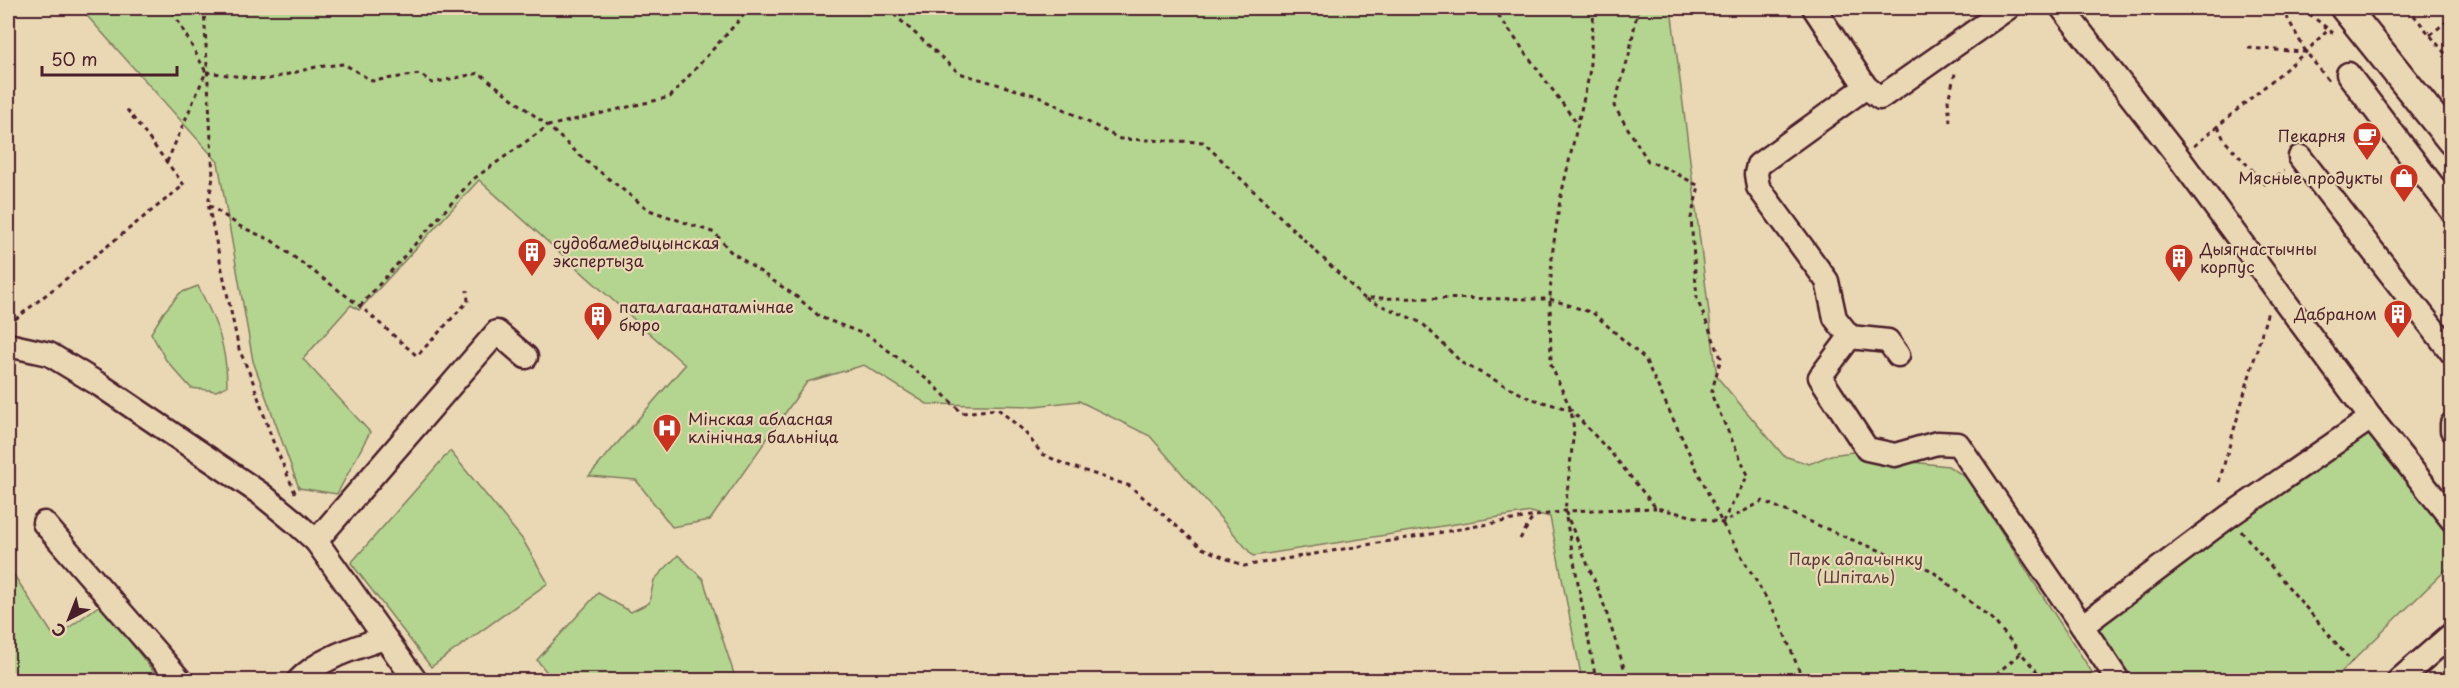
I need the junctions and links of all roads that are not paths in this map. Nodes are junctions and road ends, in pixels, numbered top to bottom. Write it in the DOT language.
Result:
graph roads {
  1 [pos="1814,8"];
  2 [pos="2008,8"];
  3 [pos="2062,8"];
  4 [pos="2345,8"];
  5 [pos="2348,74"];
  6 [pos="1866,87"];
  7 [pos="2451,141"];
  8 [pos="2300,157"];
  9 [pos="2451,211"];
  10 [pos="1850,337"];
  11 [pos="8,345"];
  12 [pos="2451,353"];
  13 [pos="1898,355"];
  14 [pos="526,357"];
  15 [pos="2371,418"];
  16 [pos="2451,424"];
  17 [pos="2451,430"];
  18 [pos="2451,520"];
  19 [pos="44,524"];
  20 [pos="316,541"];
  21 [pos="2082,626"];
  22 [pos="2451,634"];
  23 [pos="384,638"];
  24 [pos="180,681"];
  25 [pos="299,681"];
  26 [pos="415,681"];
  27 [pos="2118,681"];
  28 [pos="2399,681"];
  1 -- 6 [label="street"];
  2 -- 6 [label="street"];
  3 -- 15 [label="street"];
  4 -- 7 [label="main road"];
  5 -- 9 [label="street"];
  6 -- 10 [label="street"];
  8 -- 12 [label="street"];
  10 -- 13 [label="street"];
  10 -- 21 [label="street"];
  11 -- 20 [label="street"];
  14 -- 20 [label="street"];
  15 -- 18 [label="street"];
  15 -- 21 [label="street"];
  16 -- 17 [label="street"];
  19 -- 24 [label="street"];
  20 -- 23 [label="street"];
  21 -- 27 [label="street"];
  22 -- 28 [label="street"];
  23 -- 25 [label="street"];
  23 -- 26 [label="street"];
}
